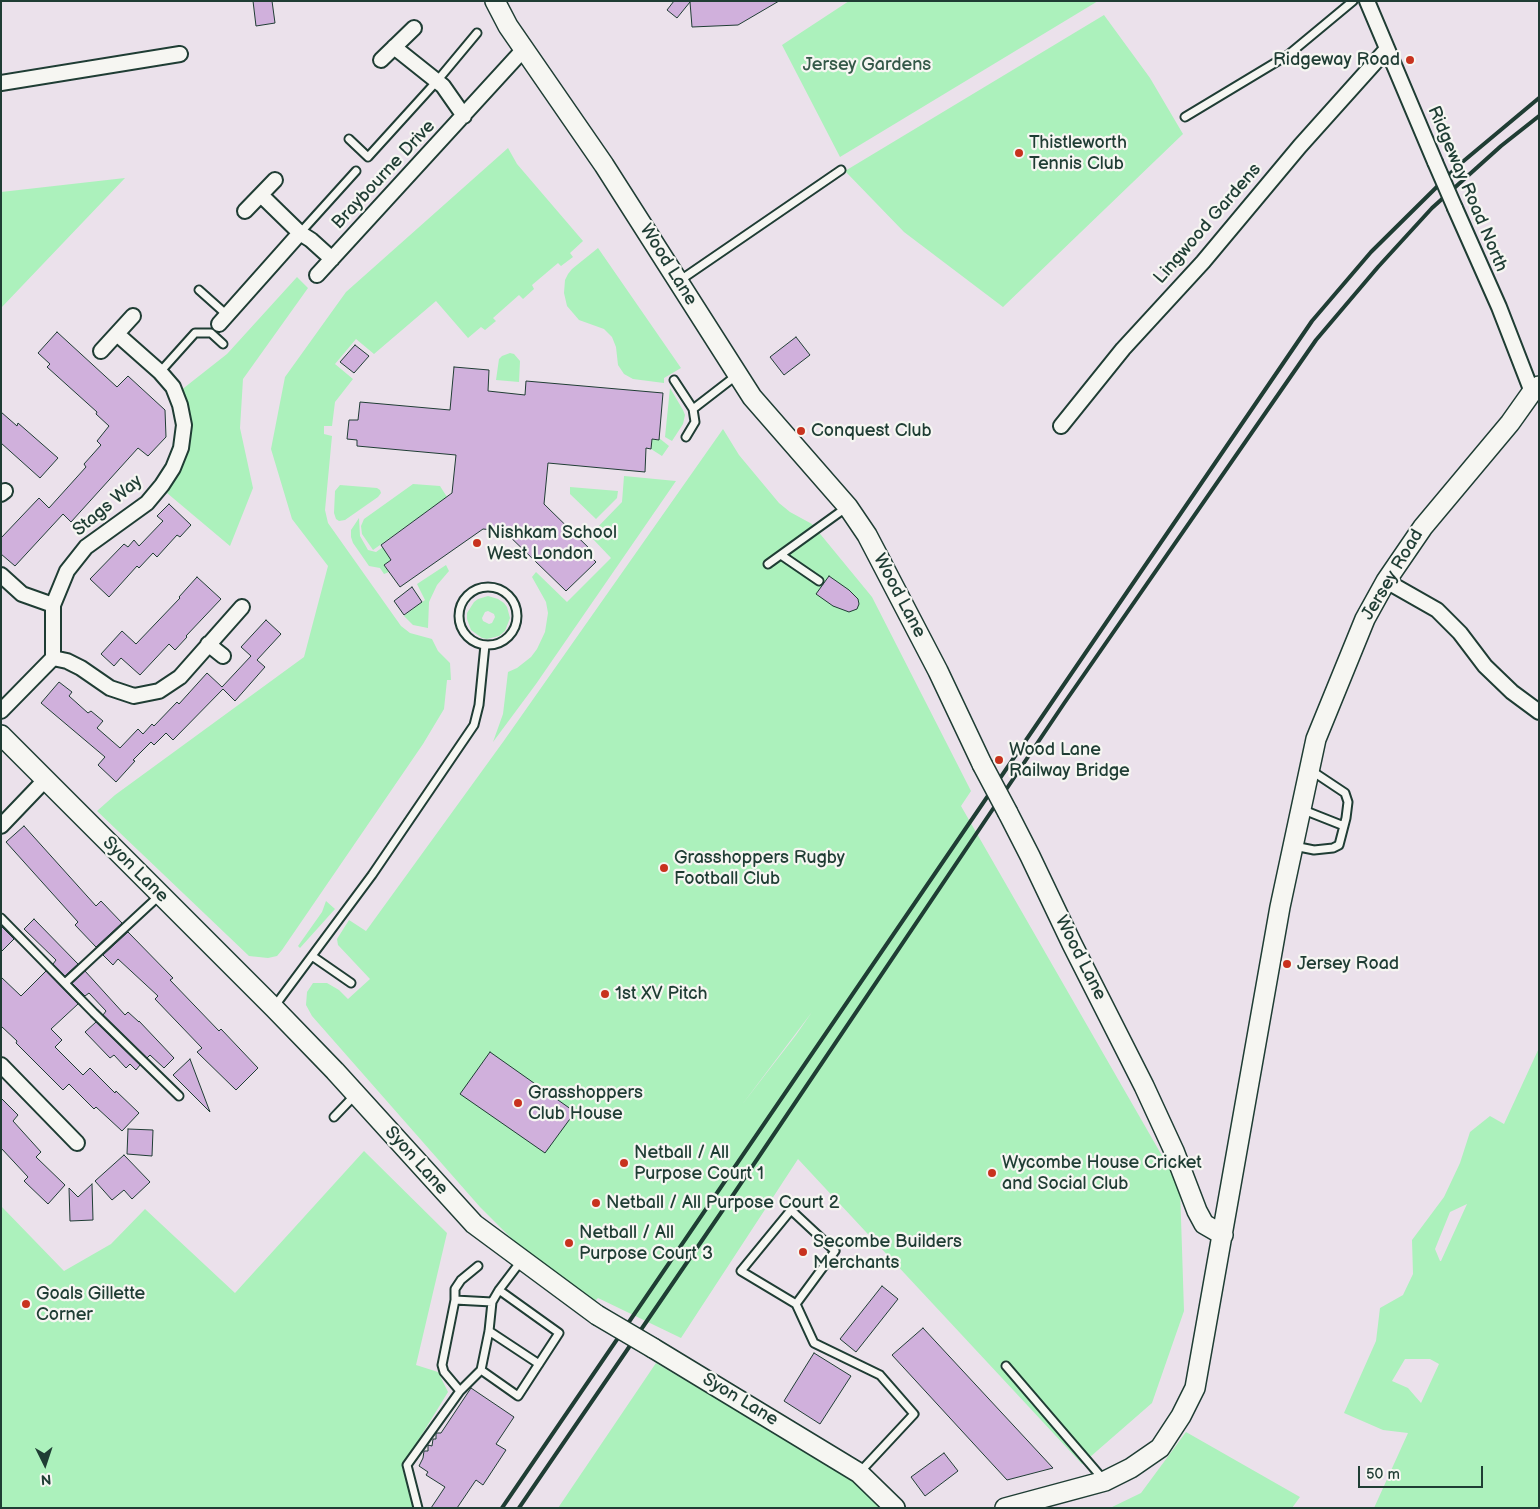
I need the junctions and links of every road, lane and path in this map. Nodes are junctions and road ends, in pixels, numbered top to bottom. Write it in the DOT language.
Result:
graph roads {
  1 [pos="495,1"];
  2 [pos="1353,1"];
  3 [pos="1368,1"];
  4 [pos="414,28"];
  5 [pos="476,33"];
  6 [pos="394,47"];
  7 [pos="524,49"];
  8 [pos="1387,49"];
  9 [pos="180,54"];
  10 [pos="381,60"];
  11 [pos="437,81"];
  12 [pos="1,83"];
  13 [pos="464,116"];
  14 [pos="1185,116"];
  15 [pos="349,139"];
  16 [pos="841,170"];
  17 [pos="356,171"];
  18 [pos="275,180"];
  19 [pos="261,195"];
  20 [pos="245,211"];
  21 [pos="300,233"];
  22 [pos="332,259"];
  23 [pos="316,275"];
  24 [pos="678,281"];
  25 [pos="199,290"];
  26 [pos="133,316"];
  27 [pos="223,320"];
  28 [pos="117,334"];
  29 [pos="223,344"];
  30 [pos="101,351"];
  31 [pos="160,372"];
  32 [pos="738,375"];
  33 [pos="674,380"];
  34 [pos="1535,389"];
  35 [pos="693,409"];
  36 [pos="1061,426"];
  37 [pos="686,437"];
  38 [pos="848,507"];
  39 [pos="781,555"];
  40 [pos="768,564"];
  41 [pos="1,575"];
  42 [pos="819,581"];
  43 [pos="1386,581"];
  44 [pos="53,605"];
  45 [pos="242,607"];
  46 [pos="208,644"];
  47 [pos="485,646"];
  48 [pos="223,656"];
  49 [pos="52,658"];
  50 [pos="1,711"];
  51 [pos="1539,712"];
  52 [pos="1,736"];
  53 [pos="1309,770"];
  54 [pos="45,780"];
  55 [pos="1301,809"];
  56 [pos="1,826"];
  57 [pos="1344,826"];
  58 [pos="1294,846"];
  59 [pos="160,895"];
  60 [pos="1,918"];
  61 [pos="312,956"];
  62 [pos="65,983"];
  63 [pos="351,983"];
  64 [pos="274,1008"];
  65 [pos="1,1065"];
  66 [pos="356,1094"];
  67 [pos="179,1096"];
  68 [pos="334,1117"];
  69 [pos="77,1143"];
  70 [pos="1223,1235"];
  71 [pos="521,1260"];
  72 [pos="478,1266"];
  73 [pos="499,1290"];
  74 [pos="455,1300"];
  75 [pos="492,1302"];
  76 [pos="796,1304"];
  77 [pos="490,1331"];
  78 [pos="539,1364"];
  79 [pos="1006,1366"];
  80 [pos="481,1370"];
  81 [pos="460,1392"];
  82 [pos="859,1473"];
  83 [pos="1105,1481"];
  84 [pos="418,1508"];
  85 [pos="895,1508"];
  86 [pos="1005,1508"];
  1 -- 7 [label="street, Wood Lane"];
  2 -- 14 [label="lane"];
  3 -- 8 [label="street, Ridgeway Road North"];
  4 -- 6 [label="street"];
  5 -- 11 [label="lane"];
  6 -- 10 [label="street"];
  6 -- 11 [label="street"];
  7 -- 13 [label="street, Braybourne Drive"];
  7 -- 24 [label="street, Wood Lane"];
  8 -- 34 [label="street, Ridgeway Road North, bridge"];
  8 -- 36 [label="street, Lingwood Gardens"];
  9 -- 12 [label="street"];
  11 -- 13 [label="street"];
  11 -- 15 [label="lane"];
  13 -- 22 [label="street, Braybourne Drive"];
  16 -- 24 [label="lane"];
  17 -- 21 [label="lane"];
  18 -- 19 [label="street"];
  19 -- 20 [label="street"];
  19 -- 21 [label="street"];
  21 -- 22 [label="street"];
  21 -- 27 [label="street"];
  22 -- 23 [label="street, Braybourne Drive"];
  24 -- 32 [label="street, Wood Lane"];
  25 -- 27 [label="lane"];
  26 -- 28 [label="street"];
  28 -- 30 [label="street"];
  28 -- 31 [label="street, Stags Way"];
  29 -- 31 [label="lane"];
  31 -- 44 [label="street, Stags Way"];
  32 -- 35 [label="lane"];
  32 -- 38 [label="street, Wood Lane"];
  33 -- 35 [label="lane"];
  34 -- 43 [label="street, Jersey Road"];
  35 -- 37 [label="lane"];
  38 -- 39 [label="lane"];
  38 -- 70 [label="street, Wood Lane, bridge"];
  39 -- 40 [label="lane"];
  39 -- 42 [label="lane"];
  41 -- 44 [label="street"];
  43 -- 51 [label="street"];
  43 -- 53 [label="street, Jersey Road"];
  44 -- 49 [label="street, Stags Way"];
  45 -- 46 [label="street"];
  46 -- 48 [label="street"];
  46 -- 49 [label="street"];
  47 -- 47 [label="lane"];
  47 -- 61 [label="lane"];
  49 -- 50 [label="street"];
  52 -- 54 [label="street, Syon Lane"];
  53 -- 55 [label="street, Jersey Road"];
  53 -- 57 [label="lane"];
  54 -- 56 [label="street"];
  54 -- 59 [label="street, Syon Lane"];
  55 -- 57 [label="lane"];
  55 -- 58 [label="street, Jersey Road"];
  57 -- 58 [label="lane"];
  58 -- 70 [label="street, Jersey Road"];
  59 -- 62 [label="lane"];
  59 -- 64 [label="street, Syon Lane"];
  60 -- 62 [label="lane"];
  61 -- 63 [label="lane"];
  61 -- 64 [label="lane"];
  62 -- 67 [label="lane"];
  64 -- 66 [label="street, Syon Lane"];
  65 -- 69 [label="street"];
  66 -- 68 [label="lane"];
  66 -- 71 [label="street, Syon Lane"];
  70 -- 83 [label="street, Jersey Road"];
  71 -- 73 [label="lane"];
  71 -- 82 [label="street, Syon Lane, bridge"];
  72 -- 74 [label="lane"];
  73 -- 75 [label="lane"];
  73 -- 78 [label="lane"];
  74 -- 75 [label="lane"];
  74 -- 81 [label="lane"];
  75 -- 77 [label="lane"];
  76 -- 76 [label="lane"];
  76 -- 82 [label="lane"];
  77 -- 78 [label="lane"];
  77 -- 80 [label="lane"];
  78 -- 80 [label="lane"];
  79 -- 83 [label="lane"];
  80 -- 81 [label="lane"];
  81 -- 84 [label="lane"];
  82 -- 85 [label="street, Syon Lane"];
  83 -- 86 [label="street, Jersey Road"];
}
